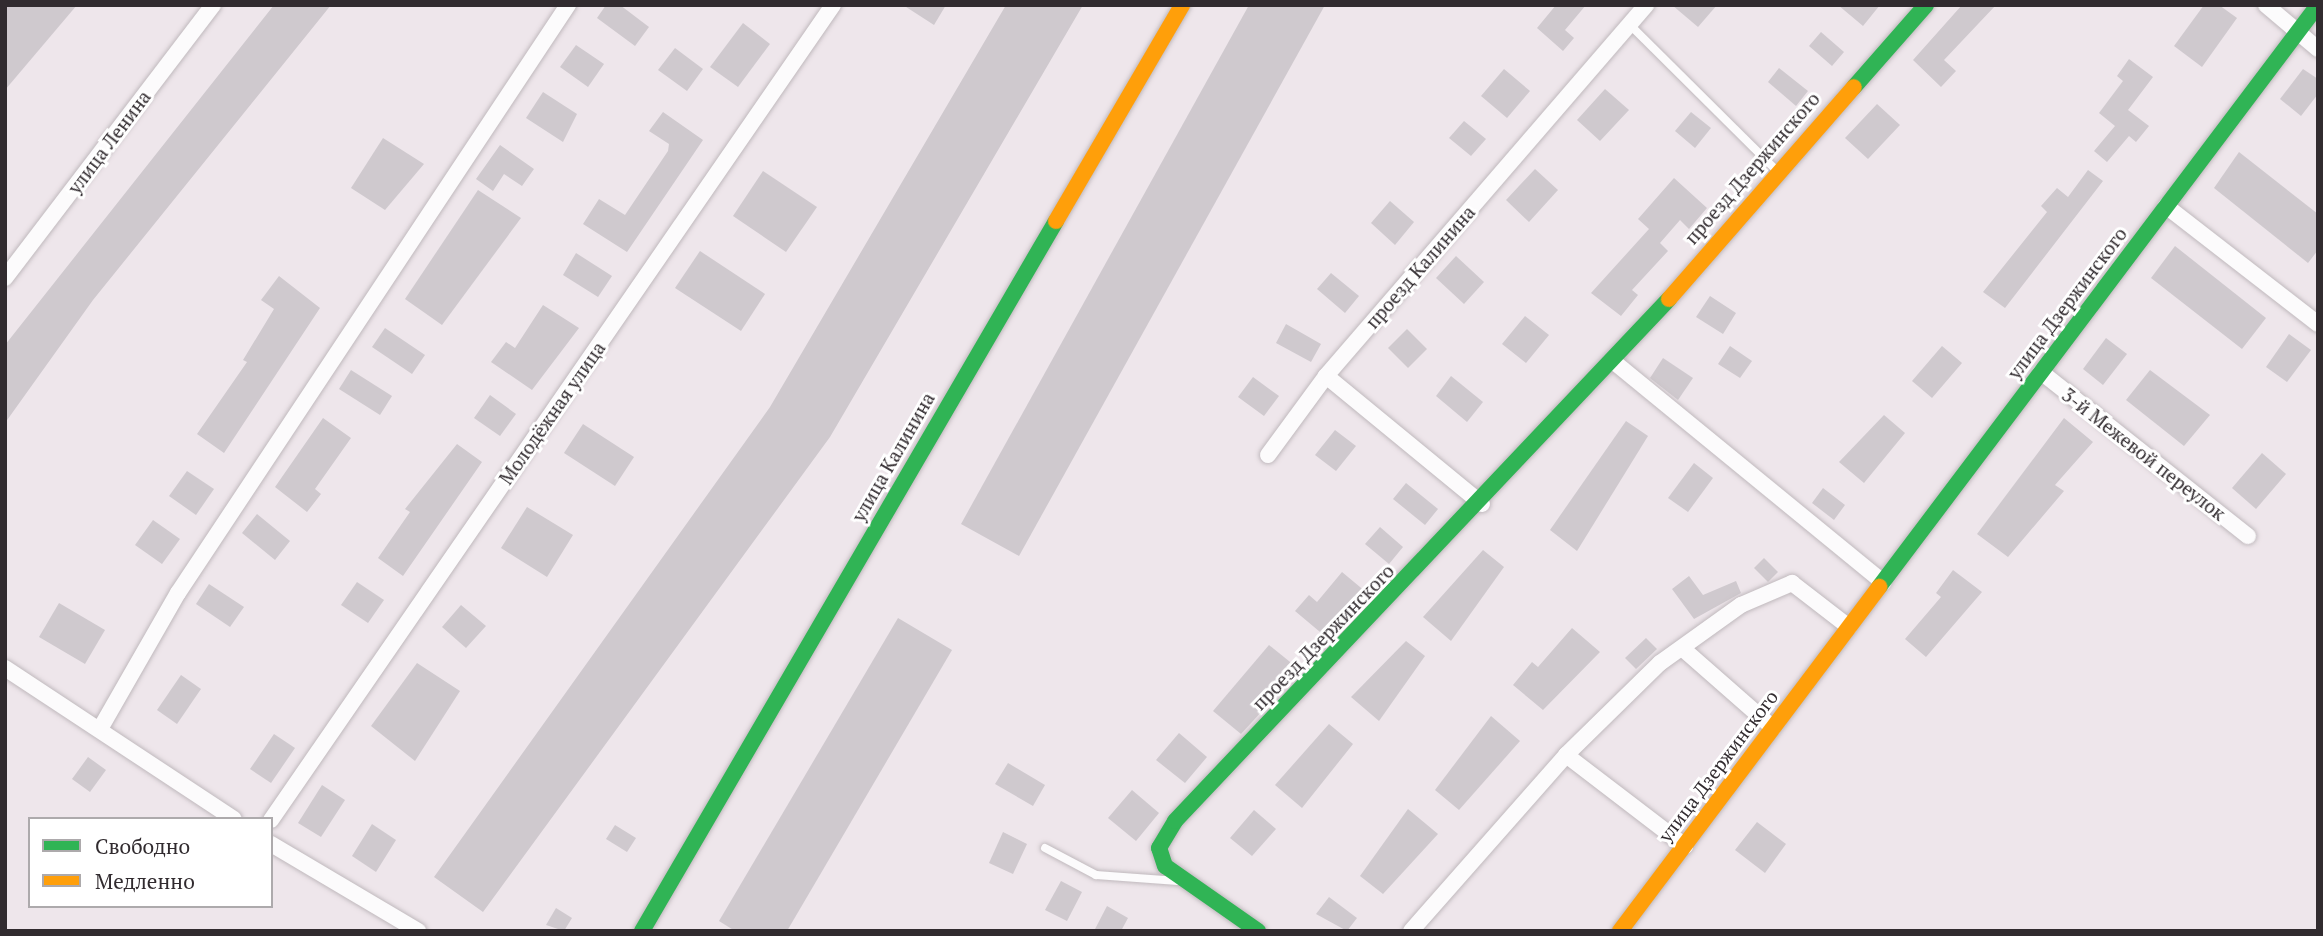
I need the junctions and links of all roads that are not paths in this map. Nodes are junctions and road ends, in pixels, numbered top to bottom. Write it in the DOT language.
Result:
graph roads {
  1 [pos="213,5"];
  2 [pos="568,5"];
  3 [pos="833,5"];
  4 [pos="1182,5"];
  5 [pos="1646,5"];
  6 [pos="1926,5"];
  7 [pos="2266,5"];
  8 [pos="2318,5"];
  9 [pos="1629,24"];
  10 [pos="2297,32"];
  11 [pos="2318,48"];
  12 [pos="1776,170"];
  13 [pos="2166,206"];
  14 [pos="5,278"];
  15 [pos="2318,324"];
  16 [pos="1614,362"];
  17 [pos="2041,372"];
  18 [pos="1326,376"];
  19 [pos="1268,455"];
  20 [pos="1482,503"];
  21 [pos="2248,536"];
  22 [pos="1883,582"];
  23 [pos="1849,627"];
  24 [pos="1682,648"];
  25 [pos="5,668"];
  26 [pos="1773,728"];
  27 [pos="100,729"];
  28 [pos="1566,755"];
  29 [pos="231,817"];
  30 [pos="273,817"];
  31 [pos="273,845"];
  32 [pos="1685,846"];
  33 [pos="1045,848"];
  34 [pos="1181,881"];
  35 [pos="418,931"];
  36 [pos="642,931"];
  37 [pos="1258,931"];
  38 [pos="1411,931"];
  39 [pos="1620,931"];
  1 -- 14 [label="street, улица Ленина"];
  2 -- 27 [label="street"];
  3 -- 30 [label="street, Молодёжная улица"];
  4 -- 36 [label="street, улица Калинина"];
  5 -- 9 [label="street, проезд Калинина"];
  6 -- 12 [label="street, проезд Дзержинского"];
  7 -- 10 [label="street"];
  8 -- 10 [label="street, улица Дзержинского"];
  9 -- 12 [label="lane"];
  9 -- 18 [label="street, проезд Калинина"];
  10 -- 11 [label="street"];
  10 -- 13 [label="street, улица Дзержинского"];
  12 -- 16 [label="street, проезд Дзержинского"];
  13 -- 15 [label="street"];
  13 -- 17 [label="street, улица Дзержинского"];
  16 -- 20 [label="street, проезд Дзержинского"];
  16 -- 22 [label="street"];
  17 -- 21 [label="street, 3-й Межевой переулок"];
  17 -- 22 [label="street, улица Дзержинского"];
  18 -- 19 [label="street, проезд Калинина"];
  18 -- 20 [label="street"];
  20 -- 34 [label="street, проезд Дзержинского"];
  22 -- 23 [label="street, улица Дзержинского"];
  23 -- 24 [label="street"];
  23 -- 26 [label="street, улица Дзержинского"];
  24 -- 26 [label="street"];
  24 -- 28 [label="street"];
  25 -- 27 [label="street"];
  26 -- 32 [label="street, улица Дзержинского"];
  27 -- 29 [label="street"];
  28 -- 32 [label="street"];
  28 -- 38 [label="street"];
  31 -- 35 [label="street"];
  32 -- 39 [label="street, улица Дзержинского"];
  33 -- 34 [label="lane"];
  34 -- 37 [label="street"];
}
